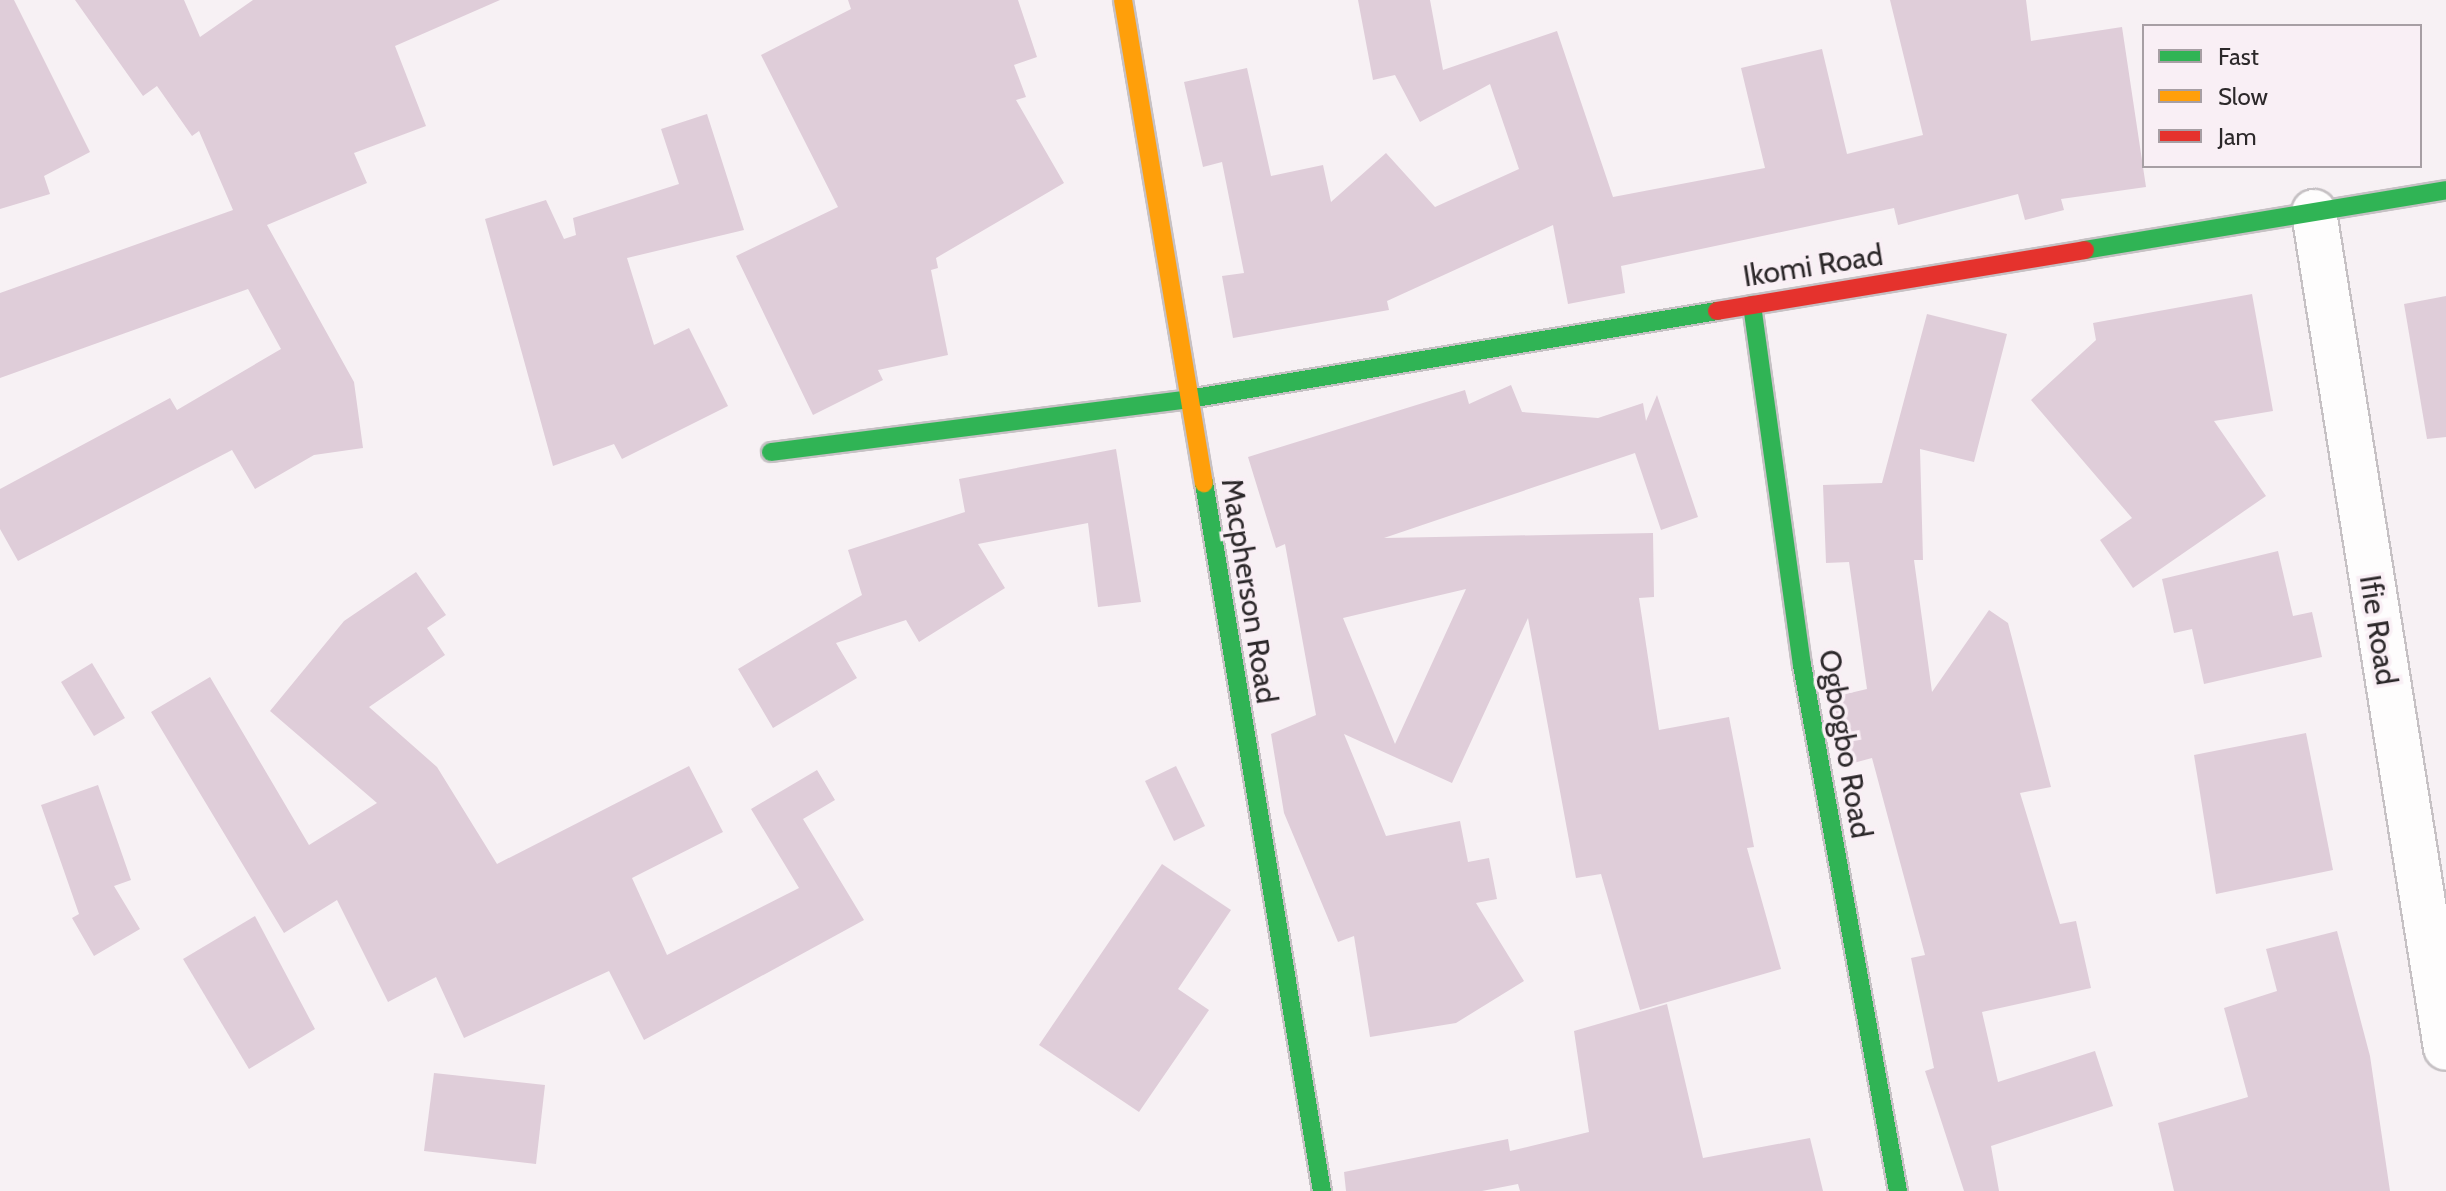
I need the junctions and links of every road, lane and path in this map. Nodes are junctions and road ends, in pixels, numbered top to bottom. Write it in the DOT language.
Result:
graph roads {
  1 [pos="1123,0"];
  2 [pos="2446,190"];
  3 [pos="2314,212"];
  4 [pos="1752,305"];
  5 [pos="1189,399"];
  6 [pos="771,452"];
  7 [pos="2446,1048"];
  8 [pos="1322,1191"];
  9 [pos="1898,1191"];
  1 -- 5 [label="street, Macpherson Road"];
  2 -- 3 [label="street, Ikomi Road"];
  3 -- 4 [label="street, Ikomi Road"];
  3 -- 7 [label="street, Ifie Road"];
  4 -- 5 [label="street, Ikomi Road"];
  4 -- 9 [label="street, Ogbogbo Road"];
  5 -- 6 [label="street, Ikomi Road"];
  5 -- 8 [label="street, Macpherson Road"];
}
